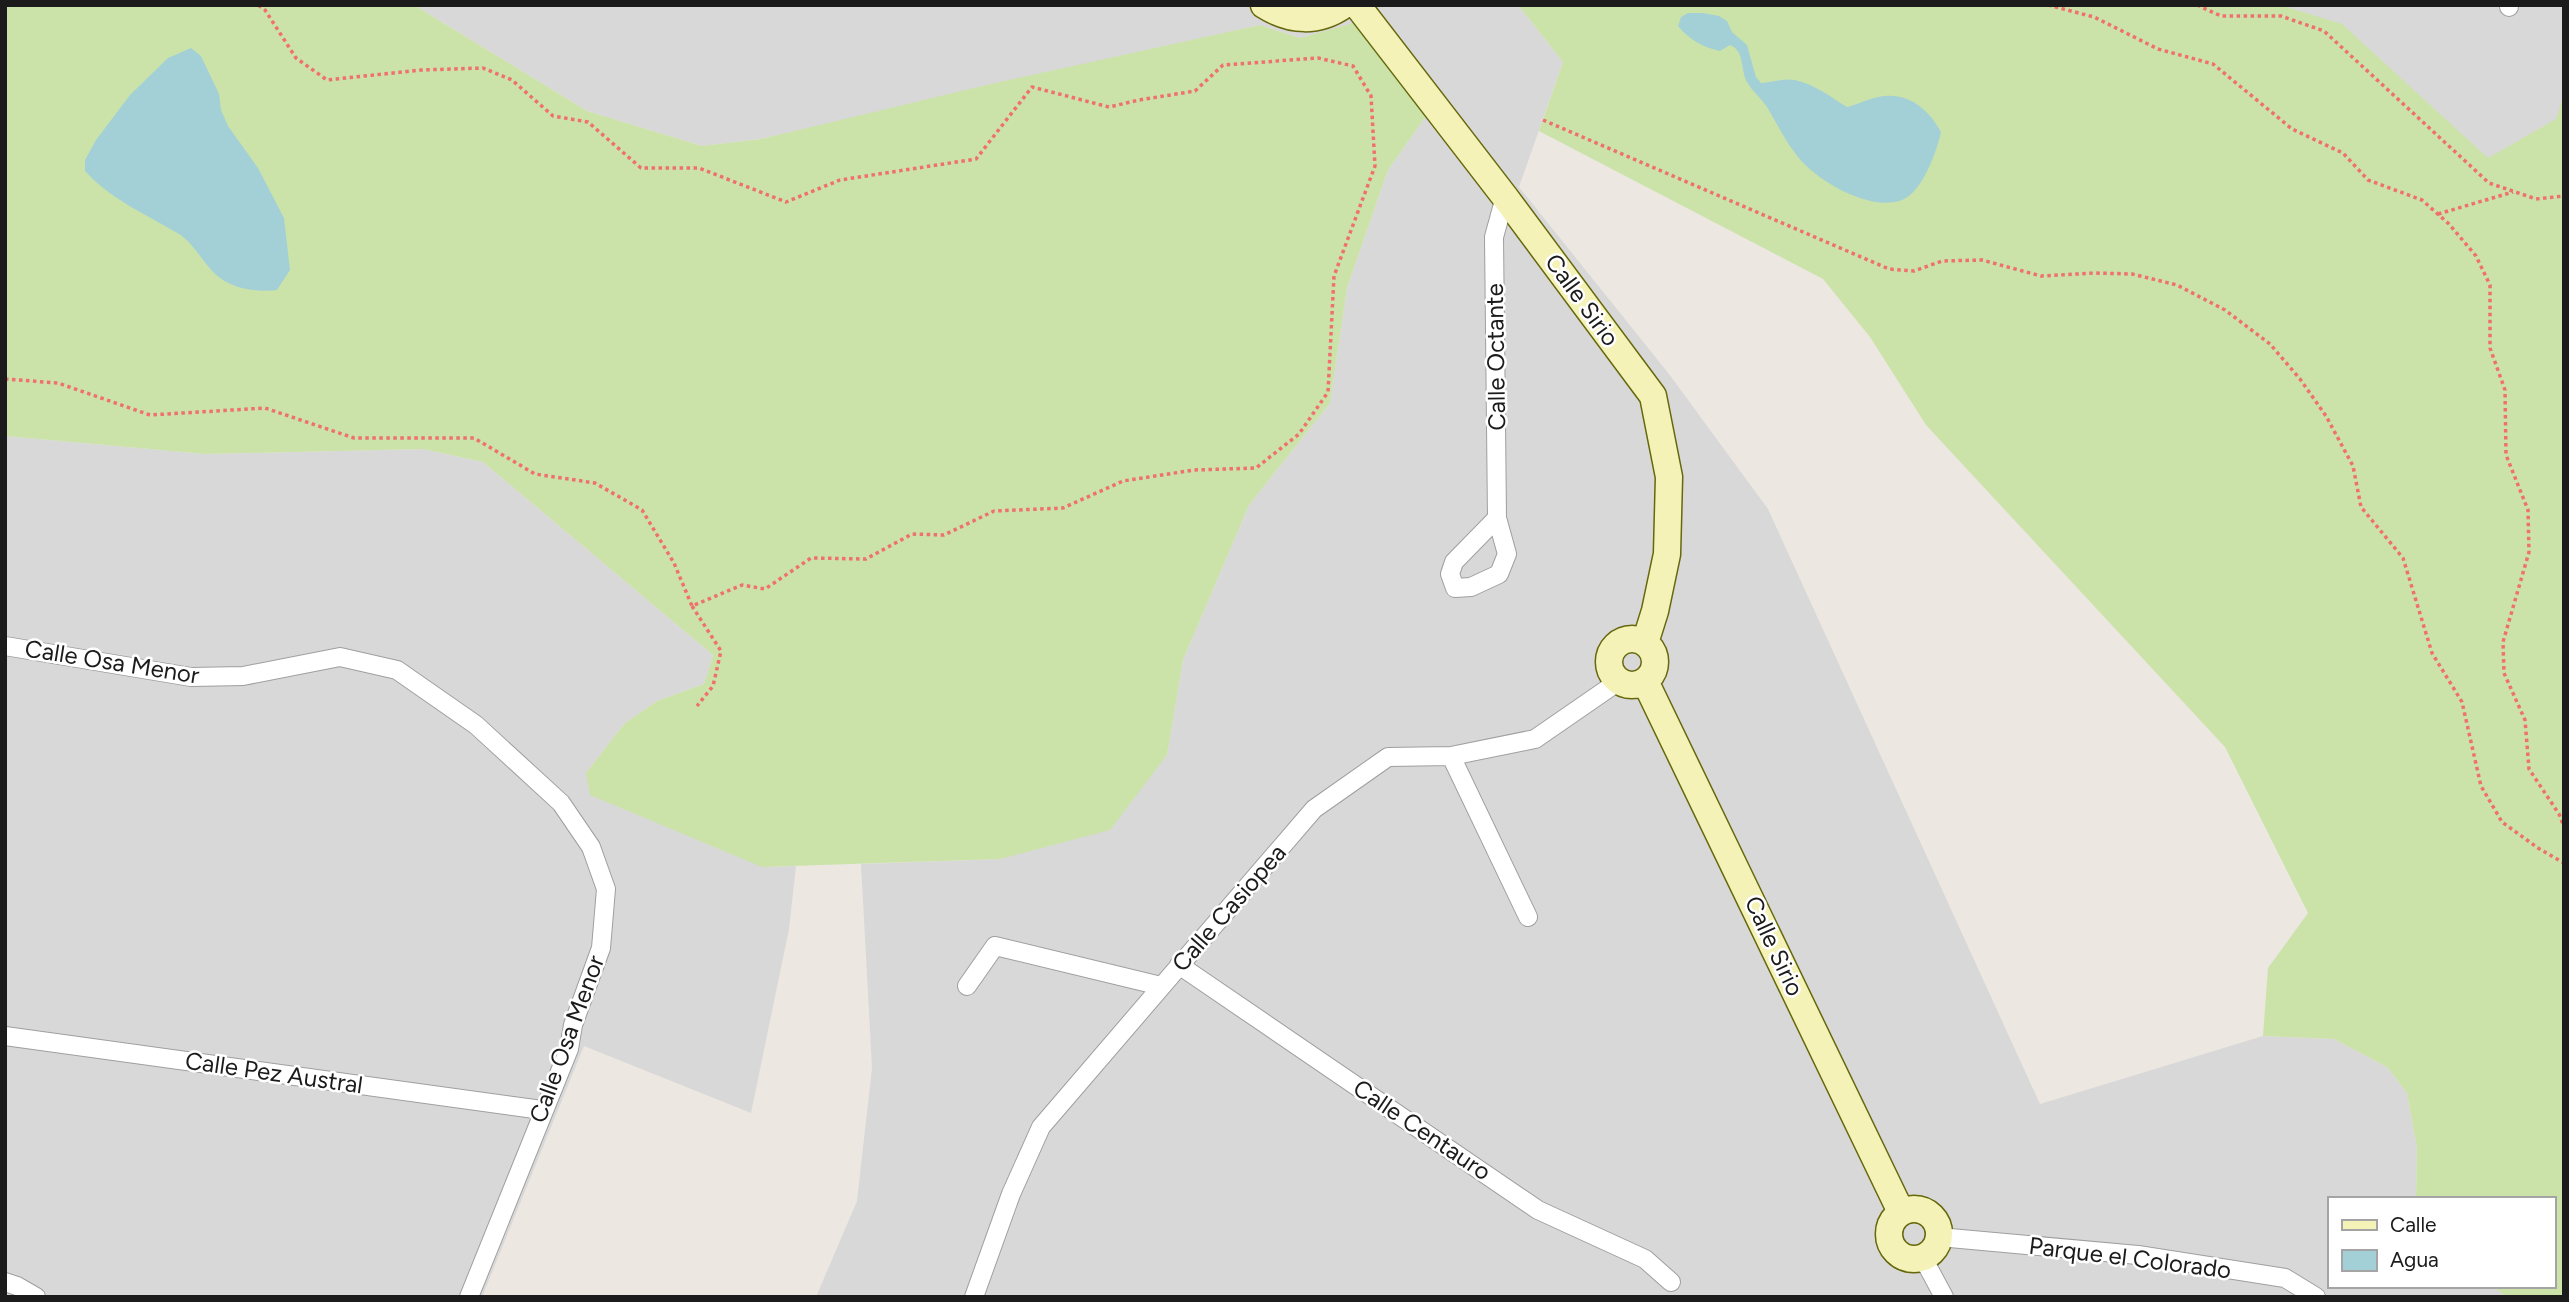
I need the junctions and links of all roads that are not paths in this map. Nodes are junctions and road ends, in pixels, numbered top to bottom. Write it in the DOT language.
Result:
graph roads {
  1 [pos="1264,5"];
  2 [pos="1344,5"];
  3 [pos="1357,5"];
  4 [pos="1505,197"];
  5 [pos="1497,519"];
  6 [pos="1645,643"];
  7 [pos="5,646"];
  8 [pos="1632,681"];
  9 [pos="1451,756"];
  10 [pos="1528,918"];
  11 [pos="1179,965"];
  12 [pos="967,986"];
  13 [pos="1161,986"];
  14 [pos="5,1036"];
  15 [pos="542,1110"];
  16 [pos="1901,1212"];
  17 [pos="1939,1237"];
  18 [pos="1923,1258"];
  19 [pos="5,1282"];
  20 [pos="1671,1282"];
  21 [pos="36,1297"];
  22 [pos="470,1297"];
  23 [pos="974,1297"];
  24 [pos="1944,1297"];
  25 [pos="2316,1297"];
  1 -- 2 [label="street"];
  3 -- 4 [label="street, Calle Sirio"];
  4 -- 5 [label="street, Calle Octante"];
  4 -- 6 [label="street, Calle Sirio"];
  6 -- 8 [label="street"];
  6 -- 8 [label="street"];
  7 -- 15 [label="street, Calle Osa Menor"];
  8 -- 9 [label="street, Calle Casiopea"];
  8 -- 16 [label="street, Calle Sirio"];
  9 -- 10 [label="street"];
  9 -- 11 [label="street, Calle Casiopea"];
  11 -- 13 [label="street, Calle Casiopea"];
  11 -- 20 [label="street, Calle Centauro"];
  12 -- 13 [label="street"];
  13 -- 23 [label="street, Calle Casiopea"];
  14 -- 15 [label="street, Calle Pez Austral"];
  15 -- 22 [label="street, Calle Osa Menor"];
  16 -- 17 [label="street"];
  16 -- 18 [label="street"];
  17 -- 18 [label="street"];
  17 -- 25 [label="street, Parque el Colorado"];
  18 -- 24 [label="street"];
  19 -- 21 [label="street"];
}
